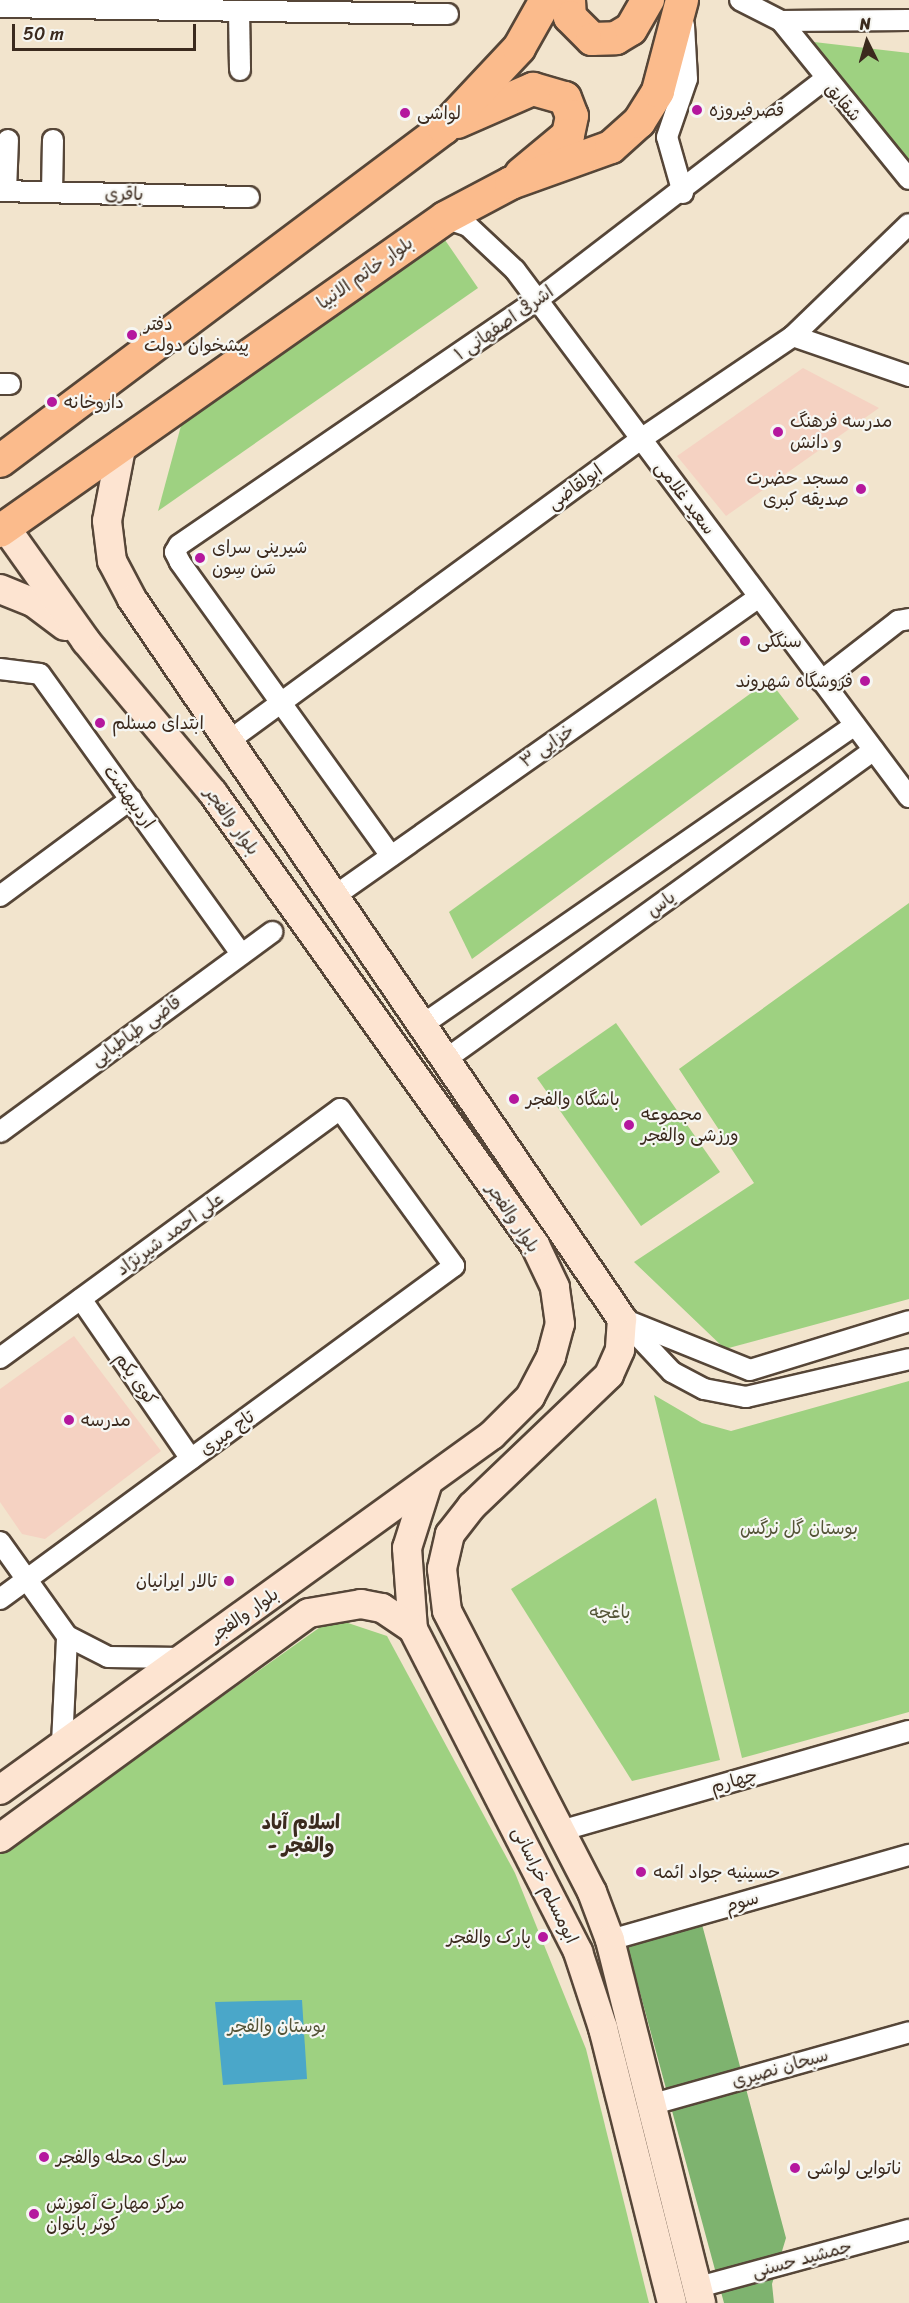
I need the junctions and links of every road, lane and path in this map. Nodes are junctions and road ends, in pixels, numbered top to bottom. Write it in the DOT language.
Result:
graph roads {
  1 [pos="546,0"];
  2 [pos="569,0"];
  3 [pos="648,0"];
  4 [pos="740,0"];
  5 [pos="371,6"];
  6 [pos="682,6"];
  7 [pos="0,7"];
  8 [pos="252,7"];
  9 [pos="448,14"];
  10 [pos="909,20"];
  11 [pos="781,21"];
  12 [pos="240,70"];
  13 [pos="824,80"];
  14 [pos="444,128"];
  15 [pos="8,140"];
  16 [pos="53,140"];
  17 [pos="909,179"];
  18 [pos="511,183"];
  19 [pos="3,191"];
  20 [pos="52,192"];
  21 [pos="683,193"];
  22 [pos="249,197"];
  23 [pos="445,218"];
  24 [pos="909,224"];
  25 [pos="536,301"];
  26 [pos="793,336"];
  27 [pos="909,376"];
  28 [pos="640,439"];
  29 [pos="122,443"];
  30 [pos="0,461"];
  31 [pos="2,526"];
  32 [pos="0,589"];
  33 [pos="759,597"];
  34 [pos="909,619"];
  35 [pos="86,641"];
  36 [pos="0,669"];
  37 [pos="821,681"];
  38 [pos="282,703"];
  39 [pos="855,725"];
  40 [pos="230,740"];
  41 [pos="874,750"];
  42 [pos="909,797"];
  43 [pos="130,799"];
  44 [pos="392,856"];
  45 [pos="336,895"];
  46 [pos="0,896"];
  47 [pos="272,932"];
  48 [pos="241,954"];
  49 [pos="425,1023"];
  50 [pos="392,1046"];
  51 [pos="449,1058"];
  52 [pos="417,1081"];
  53 [pos="0,1132"];
  54 [pos="454,1266"];
  55 [pos="81,1299"];
  56 [pos="622,1319"];
  57 [pos="909,1321"];
  58 [pos="0,1359"];
  59 [pos="909,1359"];
  60 [pos="191,1459"];
  61 [pos="428,1483"];
  62 [pos="0,1542"];
  63 [pos="27,1580"];
  64 [pos="0,1599"];
  65 [pos="413,1629"];
  66 [pos="67,1636"];
  67 [pos="182,1658"];
  68 [pos="909,1731"];
  69 [pos="62,1744"];
  70 [pos="0,1790"];
  71 [pos="560,1831"];
  72 [pos="0,1838"];
  73 [pos="909,1855"];
  74 [pos="610,1940"];
  75 [pos="909,2032"];
  76 [pos="650,2105"];
  77 [pos="909,2230"];
  78 [pos="698,2295"];
  79 [pos="672,2303"];
  1 -- 14 [label="main road"];
  2 -- 3 [label="main road"];
  4 -- 11 [label="street"];
  5 -- 8 [label="street"];
  5 -- 9 [label="street"];
  6 -- 18 [label="main road, بلوار خاتم الانبیا"];
  6 -- 21 [label="street"];
  7 -- 8 [label="street"];
  8 -- 12 [label="street"];
  10 -- 11 [label="street"];
  11 -- 13 [label="street, شقایق"];
  13 -- 17 [label="street, شقایق"];
  13 -- 21 [label="street, اشرفی اصفهانی ۱"];
  14 -- 18 [label="main road"];
  14 -- 30 [label="main road"];
  15 -- 19 [label="street"];
  16 -- 20 [label="street"];
  18 -- 23 [label="main road, بلوار خاتم الانبیا"];
  19 -- 20 [label="street, باقری"];
  20 -- 22 [label="street, باقری"];
  21 -- 25 [label="street, اشرفی اصفهانی ۱"];
  23 -- 25 [label="street, سعید غلامی"];
  23 -- 29 [label="main road, بلوار خاتم الانبیا"];
  24 -- 26 [label="street, ابولقاضی"];
  25 -- 28 [label="street, سعید غلامی"];
  25 -- 38 [label="street, اشرفی اصفهانی ۱"];
  26 -- 27 [label="street"];
  26 -- 28 [label="street, ابولقاضی"];
  28 -- 33 [label="street, سعید غلامی"];
  28 -- 38 [label="street, ابولقاضی"];
  29 -- 31 [label="main road, بلوار خاتم الانبیا"];
  29 -- 40 [label="main road, بلوار والفجر"];
  31 -- 35 [label="main road, بلوار والفجر"];
  32 -- 35 [label="main road"];
  33 -- 37 [label="street, سعید غلامی"];
  33 -- 44 [label="street, خزایی ۳"];
  34 -- 37 [label="street"];
  35 -- 50 [label="main road, بلوار والفجر"];
  36 -- 43 [label="street, اردیبهشت"];
  37 -- 39 [label="street, سعید غلامی"];
  38 -- 40 [label="street, ابولقاضی"];
  38 -- 44 [label="street"];
  39 -- 41 [label="street, سعید غلامی"];
  39 -- 49 [label="street, یاس"];
  40 -- 45 [label="main road, بلوار والفجر"];
  41 -- 42 [label="street, سعید غلامی"];
  41 -- 51 [label="street, یاس"];
  43 -- 46 [label="street"];
  43 -- 48 [label="street, اردیبهشت"];
  44 -- 45 [label="street, خزایی ۳"];
  45 -- 49 [label="main road, بلوار والفجر"];
  47 -- 48 [label="street, قاضی طباطبایی"];
  48 -- 53 [label="street, قاضی طباطبایی"];
  49 -- 50 [label="main road"];
  49 -- 51 [label="main road, بلوار والفجر"];
  50 -- 52 [label="main road, بلوار والفجر"];
  51 -- 52 [label="main road"];
  51 -- 56 [label="main road, بلوار والفجر"];
  52 -- 61 [label="main road, بلوار والفجر"];
  54 -- 55 [label="street, علی احمد شیرنژاد"];
  54 -- 60 [label="street, تاج میری"];
  55 -- 58 [label="street, علی احمد شیرنژاد"];
  55 -- 60 [label="street, کوی یکم"];
  56 -- 57 [label="street"];
  56 -- 59 [label="street"];
  56 -- 71 [label="main road, ابومسلم خراسانی"];
  60 -- 63 [label="street, تاج میری"];
  61 -- 65 [label="main road, ابومسلم خراسانی"];
  61 -- 67 [label="main road, بلوار والفجر"];
  62 -- 63 [label="street"];
  63 -- 64 [label="street, تاج میری"];
  63 -- 66 [label="street"];
  65 -- 72 [label="main road, بلوار والفجر"];
  65 -- 79 [label="main road, ابومسلم خراسانی"];
  66 -- 67 [label="street"];
  66 -- 69 [label="street"];
  67 -- 69 [label="main road, بلوار والفجر"];
  68 -- 71 [label="street, چهارم"];
  69 -- 70 [label="main road, بلوار والفجر"];
  71 -- 74 [label="main road, ابومسلم خراسانی"];
  73 -- 74 [label="street, سوم"];
  74 -- 76 [label="main road, ابومسلم خراسانی"];
  75 -- 76 [label="street, سبحان نصیری"];
  76 -- 78 [label="main road, ابومسلم خراسانی"];
  77 -- 78 [label="street, جمشید حسنی"];
}
